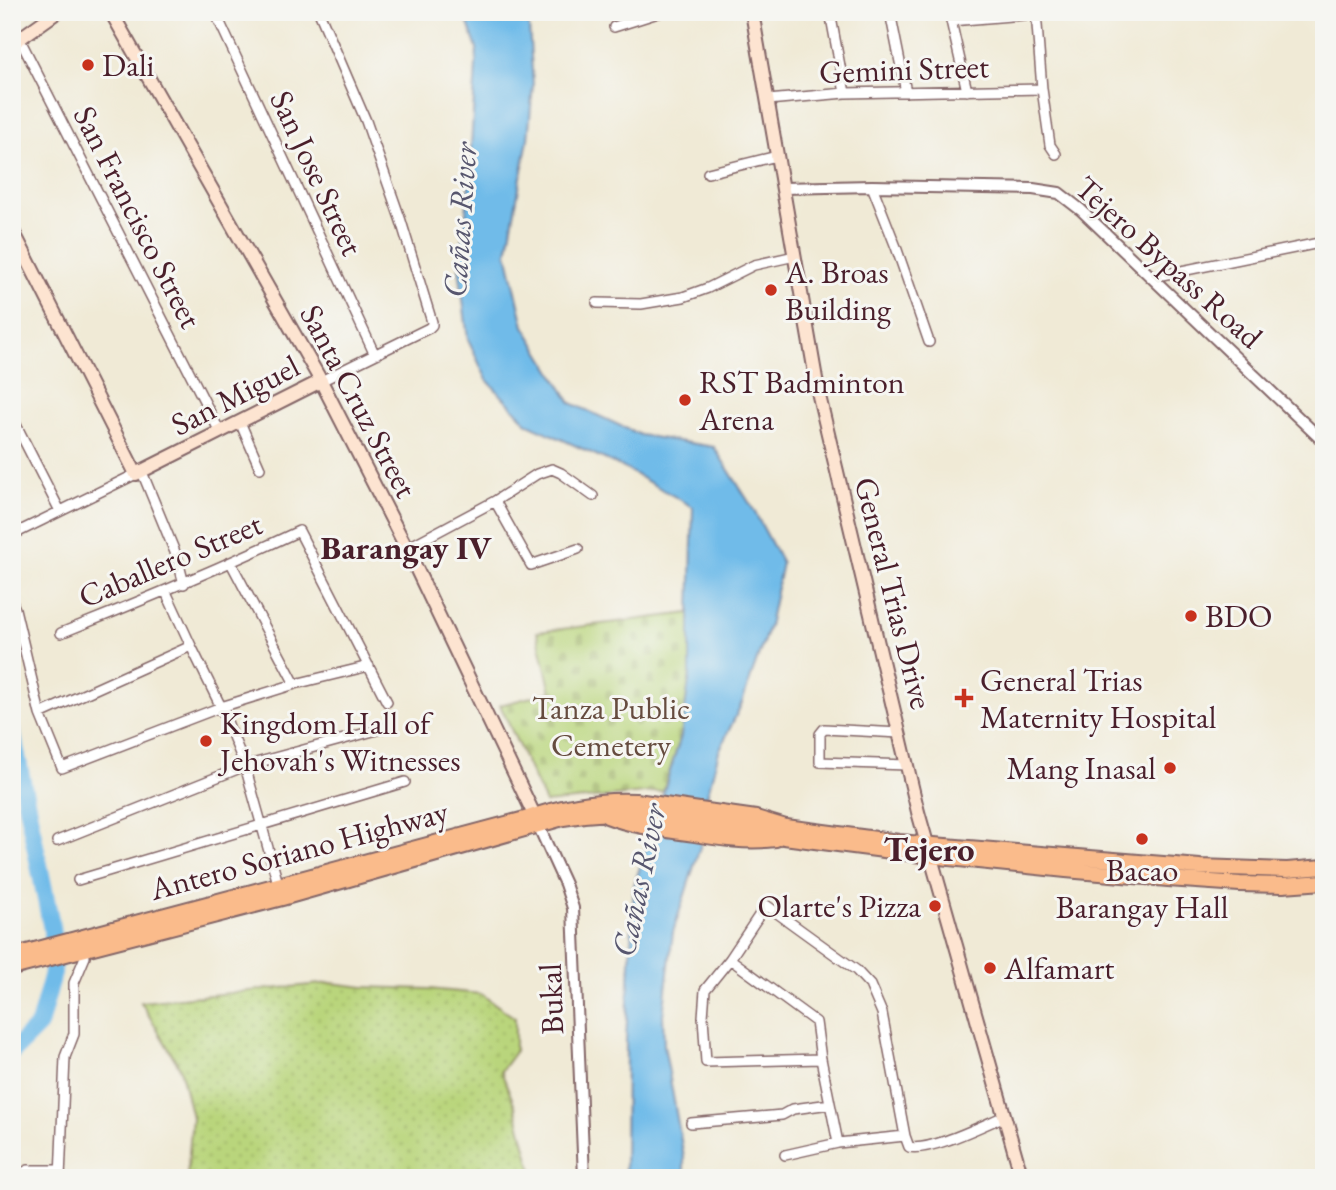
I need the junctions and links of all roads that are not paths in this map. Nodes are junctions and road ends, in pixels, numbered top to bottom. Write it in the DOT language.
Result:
graph roads {
  1 [pos="57,12"];
  2 [pos="111,12"];
  3 [pos="215,12"];
  4 [pos="318,12"];
  5 [pos="661,12"];
  6 [pos="752,12"];
  7 [pos="830,12"];
  8 [pos="890,12"];
  9 [pos="1036,13"];
  10 [pos="950,17"];
  11 [pos="12,24"];
  12 [pos="614,27"];
  13 [pos="16,41"];
  14 [pos="1042,89"];
  15 [pos="967,91"];
  16 [pos="906,92"];
  17 [pos="845,93"];
  18 [pos="768,100"];
  19 [pos="1056,154"];
  20 [pos="777,156"];
  21 [pos="708,173"];
  22 [pos="872,186"];
  23 [pos="783,188"];
  24 [pos="12,229"];
  25 [pos="1324,242"];
  26 [pos="795,256"];
  27 [pos="1152,277"];
  28 [pos="597,303"];
  29 [pos="929,342"];
  30 [pos="374,354"];
  31 [pos="321,381"];
  32 [pos="12,417"];
  33 [pos="240,422"];
  34 [pos="220,432"];
  35 [pos="1324,442"];
  36 [pos="260,468"];
  37 [pos="139,473"];
  38 [pos="593,496"];
  39 [pos="495,501"];
  40 [pos="60,511"];
  41 [pos="12,535"];
  42 [pos="407,548"];
  43 [pos="578,550"];
  44 [pos="231,563"];
  45 [pos="184,584"];
  46 [pos="166,592"];
  47 [pos="12,602"];
  48 [pos="61,633"];
  49 [pos="191,646"];
  50 [pos="369,666"];
  51 [pos="295,684"];
  52 [pos="387,702"];
  53 [pos="221,707"];
  54 [pos="40,714"];
  55 [pos="388,727"];
  56 [pos="900,733"];
  57 [pos="907,765"];
  58 [pos="244,766"];
  59 [pos="405,782"];
  60 [pos="632,813"];
  61 [pos="536,820"];
  62 [pos="262,824"];
  63 [pos="785,832"];
  64 [pos="57,841"];
  65 [pos="929,850"];
  66 [pos="1324,867"];
  67 [pos="78,880"];
  68 [pos="1324,883"];
  69 [pos="280,892"];
  70 [pos="84,944"];
  71 [pos="730,959"];
  72 [pos="17,961"];
  73 [pos="821,1059"];
  74 [pos="830,1104"];
  75 [pos="1004,1116"];
  76 [pos="691,1123"];
  77 [pos="905,1136"];
  78 [pos="838,1143"];
  79 [pos="785,1154"];
  80 [pos="60,1174"];
  81 [pos="18,1178"];
  82 [pos="584,1178"];
  83 [pos="1022,1178"];
  1 -- 13 [label="main road"];
  2 -- 31 [label="main road, Santa Cruz Street"];
  3 -- 30 [label="street, San Jose Street"];
  4 -- 30 [label="street, San Miguel"];
  5 -- 12 [label="street"];
  6 -- 18 [label="main road, General Trias Drive"];
  7 -- 17 [label="street"];
  8 -- 16 [label="street"];
  9 -- 10 [label="street"];
  9 -- 14 [label="street"];
  10 -- 15 [label="street"];
  11 -- 13 [label="street, San Francisco Street"];
  13 -- 34 [label="street, San Francisco Street"];
  14 -- 15 [label="street, Gemini Street"];
  14 -- 19 [label="street"];
  15 -- 16 [label="street, Gemini Street"];
  16 -- 17 [label="street, Gemini Street"];
  17 -- 18 [label="street, Gemini Street"];
  18 -- 20 [label="main road, General Trias Drive"];
  20 -- 21 [label="street"];
  20 -- 23 [label="main road, General Trias Drive"];
  22 -- 23 [label="street, Tejero Bypass Road"];
  22 -- 27 [label="street, Tejero Bypass Road"];
  22 -- 29 [label="street"];
  23 -- 26 [label="main road, General Trias Drive"];
  24 -- 37 [label="main road"];
  25 -- 27 [label="street"];
  26 -- 28 [label="street"];
  26 -- 56 [label="main road, General Trias Drive"];
  27 -- 35 [label="street, Tejero Bypass Road"];
  30 -- 31 [label="street, San Miguel"];
  31 -- 33 [label="main road, San Miguel"];
  31 -- 42 [label="main road, Santa Cruz Street"];
  32 -- 40 [label="street"];
  33 -- 34 [label="main road, San Miguel"];
  33 -- 36 [label="street"];
  34 -- 37 [label="main road, San Miguel"];
  37 -- 40 [label="street"];
  37 -- 45 [label="street"];
  38 -- 39 [label="street"];
  39 -- 42 [label="street"];
  39 -- 43 [label="street"];
  40 -- 41 [label="street"];
  42 -- 61 [label="main road, Santa Cruz Street"];
  44 -- 45 [label="street, Caballero Street"];
  44 -- 50 [label="street, Caballero Street"];
  44 -- 51 [label="street"];
  45 -- 46 [label="street, Caballero Street"];
  46 -- 48 [label="street, Caballero Street"];
  46 -- 49 [label="street"];
  47 -- 54 [label="street"];
  49 -- 53 [label="street"];
  49 -- 54 [label="street"];
  50 -- 51 [label="street"];
  50 -- 52 [label="street"];
  51 -- 53 [label="street"];
  53 -- 54 [label="street"];
  53 -- 58 [label="street"];
  55 -- 58 [label="street"];
  56 -- 57 [label="main road, General Trias Drive"];
  56 -- 57 [label="street"];
  57 -- 65 [label="main road, General Trias Drive"];
  58 -- 62 [label="street"];
  58 -- 64 [label="street"];
  59 -- 62 [label="street"];
  60 -- 61 [label="main road, Antero Soriano Highway"];
  60 -- 63 [label="main road, Antero Soriano Highway"];
  60 -- 63 [label="main road, Antero Soriano Highway"];
  61 -- 69 [label="main road, Antero Soriano Highway"];
  61 -- 82 [label="street, Bukal"];
  62 -- 67 [label="street"];
  62 -- 69 [label="street"];
  63 -- 65 [label="main road, Antero Soriano Highway"];
  65 -- 66 [label="main road, Antero Soriano Highway"];
  65 -- 68 [label="main road, Antero Soriano Highway"];
  65 -- 75 [label="main road, General Trias Drive"];
  69 -- 70 [label="main road, Antero Soriano Highway"];
  70 -- 72 [label="main road, Antero Soriano Highway"];
  70 -- 80 [label="street"];
  71 -- 73 [label="street"];
  71 -- 73 [label="street"];
  71 -- 77 [label="street"];
  73 -- 74 [label="street"];
  74 -- 76 [label="street"];
  74 -- 78 [label="street"];
  75 -- 77 [label="street"];
  75 -- 83 [label="main road, General Trias Drive"];
  77 -- 78 [label="street"];
  78 -- 79 [label="street"];
  80 -- 81 [label="street"];
}
